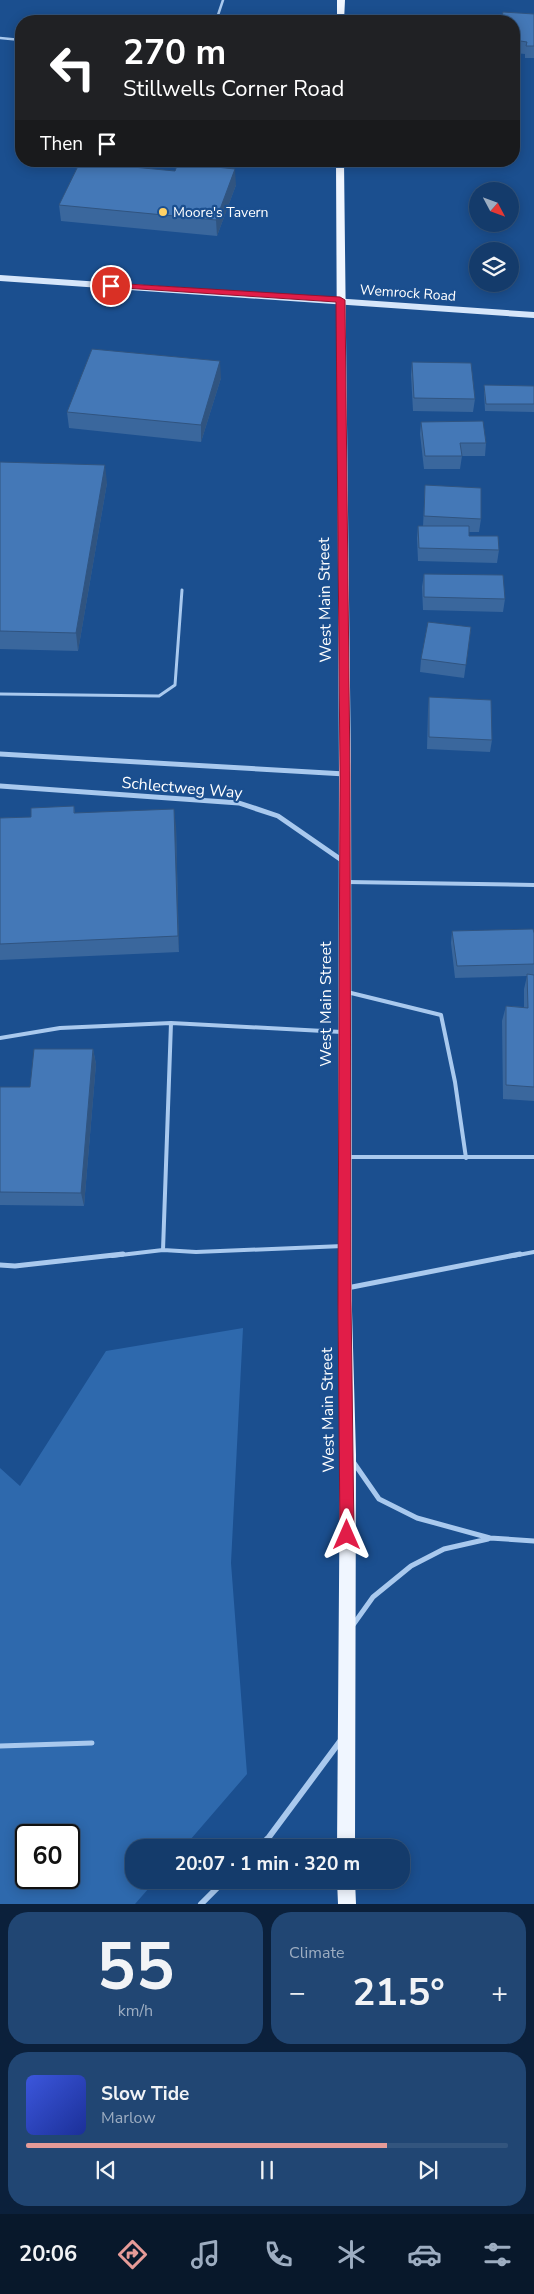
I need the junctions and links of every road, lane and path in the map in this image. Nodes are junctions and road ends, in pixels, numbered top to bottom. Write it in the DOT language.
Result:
graph roads {
  1 [pos="223,0"];
  2 [pos="341,0"];
  3 [pos="218,15"];
  4 [pos="341,15"];
  5 [pos="0,38"];
  6 [pos="15,39"];
  7 [pos="340,167"];
  8 [pos="0,278"];
  9 [pos="340,300"];
  10 [pos="534,315"];
  11 [pos="182,590"];
  12 [pos="0,694"];
  13 [pos="0,754"];
  14 [pos="345,774"];
  15 [pos="0,786"];
  16 [pos="345,863"];
  17 [pos="345,882"];
  18 [pos="534,885"];
  19 [pos="345,992"];
  20 [pos="171,1024"];
  21 [pos="345,1032"];
  22 [pos="0,1038"];
  23 [pos="345,1157"];
  24 [pos="534,1157"];
  25 [pos="466,1158"];
  26 [pos="345,1246"];
  27 [pos="163,1250"];
  28 [pos="534,1252"];
  29 [pos="0,1265"];
  30 [pos="345,1288"];
  31 [pos="348,1455"];
  32 [pos="490,1538"];
  33 [pos="534,1541"];
  34 [pos="346,1634"];
  35 [pos="346,1734"];
  36 [pos="92,1743"];
  37 [pos="0,1746"];
  38 [pos="268,1839"];
  39 [pos="346,1839"];
  40 [pos="217,1889"];
  41 [pos="346,1889"];
  42 [pos="201,1904"];
  43 [pos="346,1904"];
  1 -- 3 [label="lane"];
  2 -- 4 [label="main road"];
  5 -- 6 [label="lane"];
  7 -- 9 [label="main road, West Main Street"];
  8 -- 9 [label="street, Wemrock Road"];
  9 -- 10 [label="street, Wemrock Road"];
  9 -- 14 [label="main road, West Main Street"];
  11 -- 12 [label="lane"];
  13 -- 14 [label="street, Schlectweg Way"];
  14 -- 16 [label="main road, West Main Street"];
  15 -- 16 [label="street, Schlectweg Way"];
  16 -- 17 [label="main road, West Main Street"];
  17 -- 18 [label="lane"];
  17 -- 19 [label="main road, West Main Street"];
  19 -- 21 [label="main road, West Main Street"];
  19 -- 25 [label="lane"];
  20 -- 21 [label="lane"];
  20 -- 22 [label="lane"];
  20 -- 27 [label="lane"];
  21 -- 23 [label="main road, West Main Street"];
  23 -- 25 [label="lane"];
  23 -- 26 [label="main road, West Main Street"];
  24 -- 25 [label="lane"];
  26 -- 27 [label="lane"];
  26 -- 30 [label="main road, West Main Street"];
  27 -- 29 [label="lane"];
  28 -- 30 [label="lane"];
  30 -- 31 [label="main road, West Main Street"];
  31 -- 32 [label="lane"];
  31 -- 34 [label="main road, West Main Street"];
  32 -- 33 [label="lane"];
  32 -- 34 [label="lane"];
  34 -- 35 [label="main road, West Main Street"];
  35 -- 38 [label="street"];
  35 -- 39 [label="main road, West Main Street"];
  36 -- 37 [label="lane"];
  40 -- 42 [label="street"];
  41 -- 43 [label="main road"];
}
